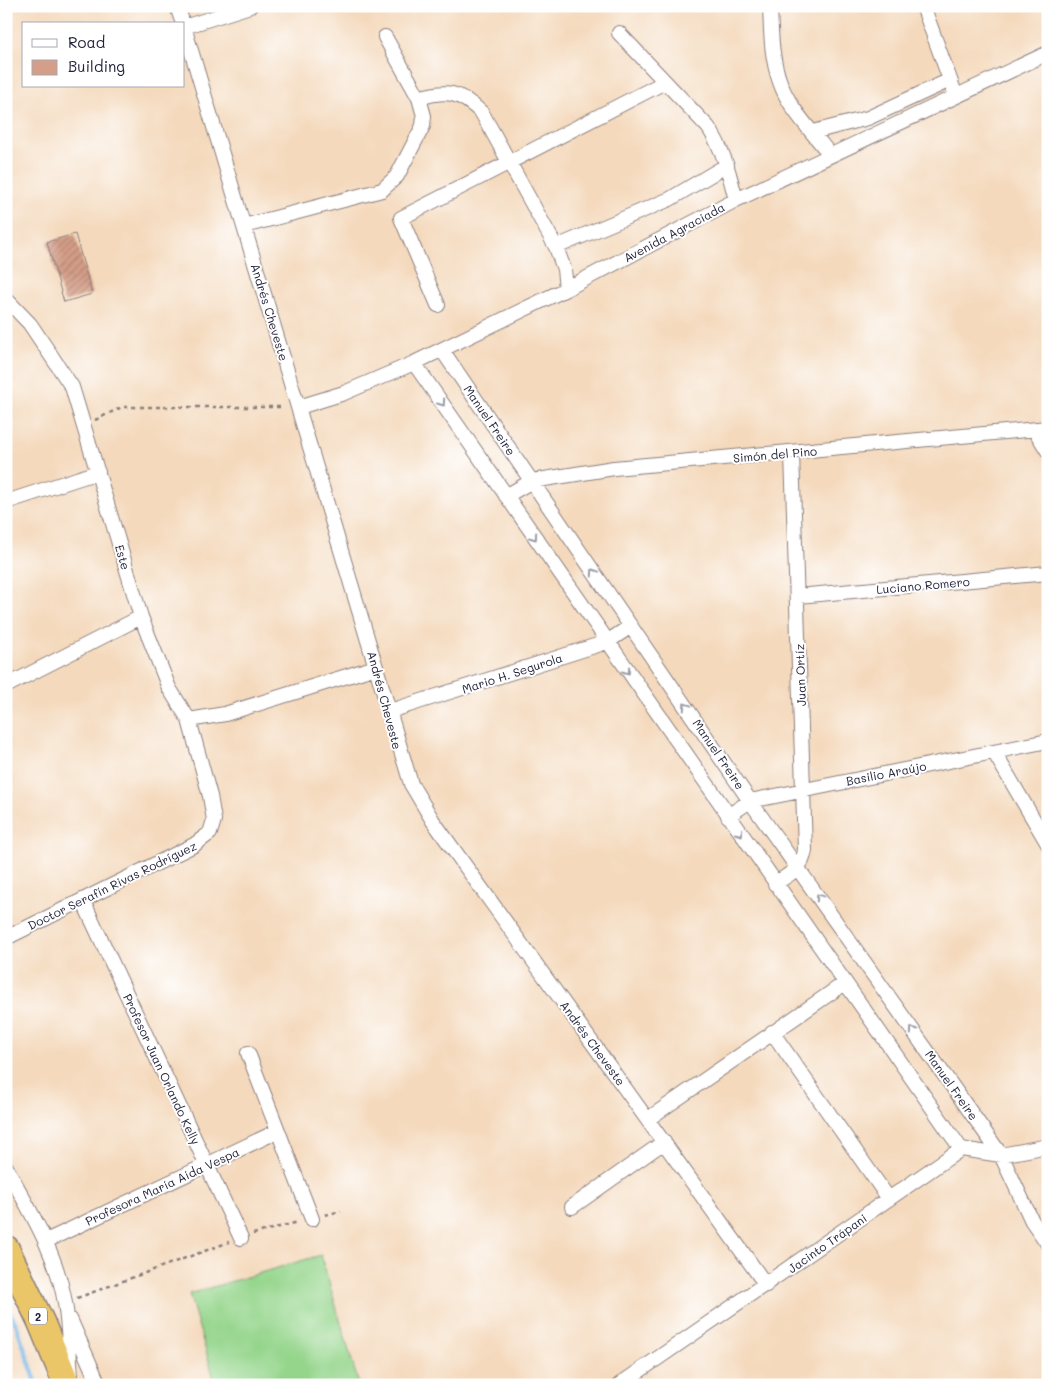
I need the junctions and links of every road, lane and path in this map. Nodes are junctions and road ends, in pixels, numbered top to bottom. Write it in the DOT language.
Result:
graph roads {
  1 [pos="178,6"];
  2 [pos="250,6"];
  3 [pos="770,6"];
  4 [pos="922,6"];
  5 [pos="182,22"];
  6 [pos="185,25"];
  7 [pos="185,33"];
  8 [pos="619,33"];
  9 [pos="385,37"];
  10 [pos="1048,53"];
  11 [pos="950,80"];
  12 [pos="665,82"];
  13 [pos="956,96"];
  14 [pos="419,98"];
  15 [pos="813,132"];
  16 [pos="830,154"];
  17 [pos="509,163"];
  18 [pos="727,165"];
  19 [pos="736,200"];
  20 [pos="244,226"];
  21 [pos="556,247"];
  22 [pos="566,289"];
  23 [pos="6,299"];
  24 [pos="438,305"];
  25 [pos="442,350"];
  26 [pos="414,363"];
  27 [pos="299,407"];
  28 [pos="84,424"];
  29 [pos="1041,429"];
  30 [pos="1048,452"];
  31 [pos="792,453"];
  32 [pos="98,472"];
  33 [pos="532,481"];
  34 [pos="506,496"];
  35 [pos="6,502"];
  36 [pos="1048,574"];
  37 [pos="798,596"];
  38 [pos="141,617"];
  39 [pos="631,626"];
  40 [pos="607,642"];
  41 [pos="376,667"];
  42 [pos="6,686"];
  43 [pos="390,711"];
  44 [pos="189,720"];
  45 [pos="1048,741"];
  46 [pos="994,752"];
  47 [pos="803,789"];
  48 [pos="750,801"];
  49 [pos="728,816"];
  50 [pos="213,828"];
  51 [pos="1048,844"];
  52 [pos="798,868"];
  53 [pos="775,884"];
  54 [pos="83,901"];
  55 [pos="6,938"];
  56 [pos="845,983"];
  57 [pos="772,1032"];
  58 [pos="248,1053"];
  59 [pos="648,1119"];
  60 [pos="278,1131"];
  61 [pos="664,1142"];
  62 [pos="1048,1146"];
  63 [pos="961,1149"];
  64 [pos="1001,1155"];
  65 [pos="208,1165"];
  66 [pos="6,1167"];
  67 [pos="888,1199"];
  68 [pos="572,1207"];
  69 [pos="341,1211"];
  70 [pos="312,1219"];
  71 [pos="241,1238"];
  72 [pos="46,1241"];
  73 [pos="1048,1244"];
  74 [pos="6,1249"];
  75 [pos="766,1286"];
  76 [pos="65,1306"];
  77 [pos="67,1385"];
  78 [pos="72,1385"];
  79 [pos="99,1385"];
  80 [pos="619,1385"];
  1 -- 5 [label="street, Andrés Cheveste"];
  2 -- 6 [label="street"];
  3 -- 15 [label="street"];
  4 -- 11 [label="street"];
  7 -- 20 [label="street, Andrés Cheveste"];
  8 -- 12 [label="street"];
  9 -- 14 [label="street"];
  10 -- 13 [label="street, Avenida Agraciada"];
  11 -- 13 [label="street"];
  11 -- 15 [label="street"];
  12 -- 17 [label="street"];
  12 -- 18 [label="street"];
  13 -- 16 [label="street, Avenida Agraciada"];
  14 -- 17 [label="street"];
  14 -- 20 [label="street"];
  15 -- 16 [label="street"];
  16 -- 19 [label="street, Avenida Agraciada"];
  17 -- 21 [label="street"];
  17 -- 24 [label="street"];
  18 -- 19 [label="street"];
  18 -- 21 [label="street"];
  19 -- 22 [label="street, Avenida Agraciada"];
  20 -- 27 [label="street, Andrés Cheveste"];
  21 -- 22 [label="street"];
  22 -- 25 [label="street, Avenida Agraciada"];
  23 -- 28 [label="street, Este"];
  25 -- 26 [label="street, Avenida Agraciada"];
  25 -- 33 [label="street, Manuel Freire"];
  26 -- 27 [label="street, Avenida Agraciada"];
  26 -- 34 [label="street, one-way"];
  27 -- 28 [label="path"];
  27 -- 41 [label="street, Andrés Cheveste"];
  28 -- 32 [label="street, Este"];
  29 -- 30 [label="street"];
  29 -- 31 [label="street, Simón del Pino"];
  31 -- 33 [label="street, Simón del Pino"];
  31 -- 37 [label="street, Juan Ortíz"];
  32 -- 35 [label="street"];
  32 -- 38 [label="street, Este"];
  33 -- 34 [label="street, Simón del Pino"];
  39 -- 33 [label="street, Manuel Freire, one-way"];
  34 -- 40 [label="street, one-way"];
  36 -- 37 [label="street, Luciano Romero"];
  37 -- 47 [label="street, Juan Ortíz"];
  38 -- 42 [label="street"];
  38 -- 44 [label="street, Este"];
  39 -- 40 [label="street, Mario H. Segurola"];
  48 -- 39 [label="street, Manuel Freire, one-way"];
  40 -- 43 [label="street, Mario H. Segurola"];
  40 -- 49 [label="street, one-way"];
  41 -- 43 [label="street, Andrés Cheveste"];
  41 -- 44 [label="street"];
  43 -- 59 [label="street, Andrés Cheveste"];
  44 -- 50 [label="street, Este"];
  45 -- 46 [label="street, Basilio Araújo"];
  46 -- 47 [label="street, Basilio Araújo"];
  46 -- 51 [label="street"];
  47 -- 48 [label="street, Basilio Araújo"];
  47 -- 52 [label="street, Juan Ortíz"];
  48 -- 49 [label="street, Basilio Araújo"];
  48 -- 52 [label="street, Manuel Freire"];
  49 -- 53 [label="street, one-way"];
  50 -- 54 [label="street, Doctor Serafín Rivas Rodríguez"];
  52 -- 53 [label="street"];
  64 -- 52 [label="street, Manuel Freire, one-way"];
  53 -- 56 [label="street"];
  54 -- 55 [label="street, Doctor Serafín Rivas Rodríguez"];
  54 -- 65 [label="street, Profesor Juan Orlando Kelly"];
  56 -- 57 [label="street"];
  56 -- 63 [label="street"];
  57 -- 59 [label="street"];
  57 -- 67 [label="street"];
  58 -- 60 [label="street"];
  59 -- 61 [label="street, Andrés Cheveste"];
  60 -- 65 [label="street, Profesora María Aída Vespa"];
  60 -- 70 [label="street"];
  61 -- 68 [label="street"];
  61 -- 75 [label="street, Andrés Cheveste"];
  62 -- 64 [label="street"];
  63 -- 64 [label="street"];
  63 -- 67 [label="street, Jacinto Trápani"];
  64 -- 73 [label="street, Manuel Freire"];
  65 -- 71 [label="street, Profesor Juan Orlando Kelly"];
  65 -- 72 [label="street, Profesora María Aída Vespa"];
  66 -- 72 [label="street"];
  67 -- 75 [label="street, Jacinto Trápani"];
  69 -- 70 [label="path"];
  70 -- 71 [label="path"];
  71 -- 76 [label="path"];
  72 -- 76 [label="street"];
  74 -- 77 [label="highway, 2"];
  75 -- 80 [label="street, Jacinto Trápani"];
  76 -- 78 [label="street"];
  76 -- 79 [label="street"];
}
